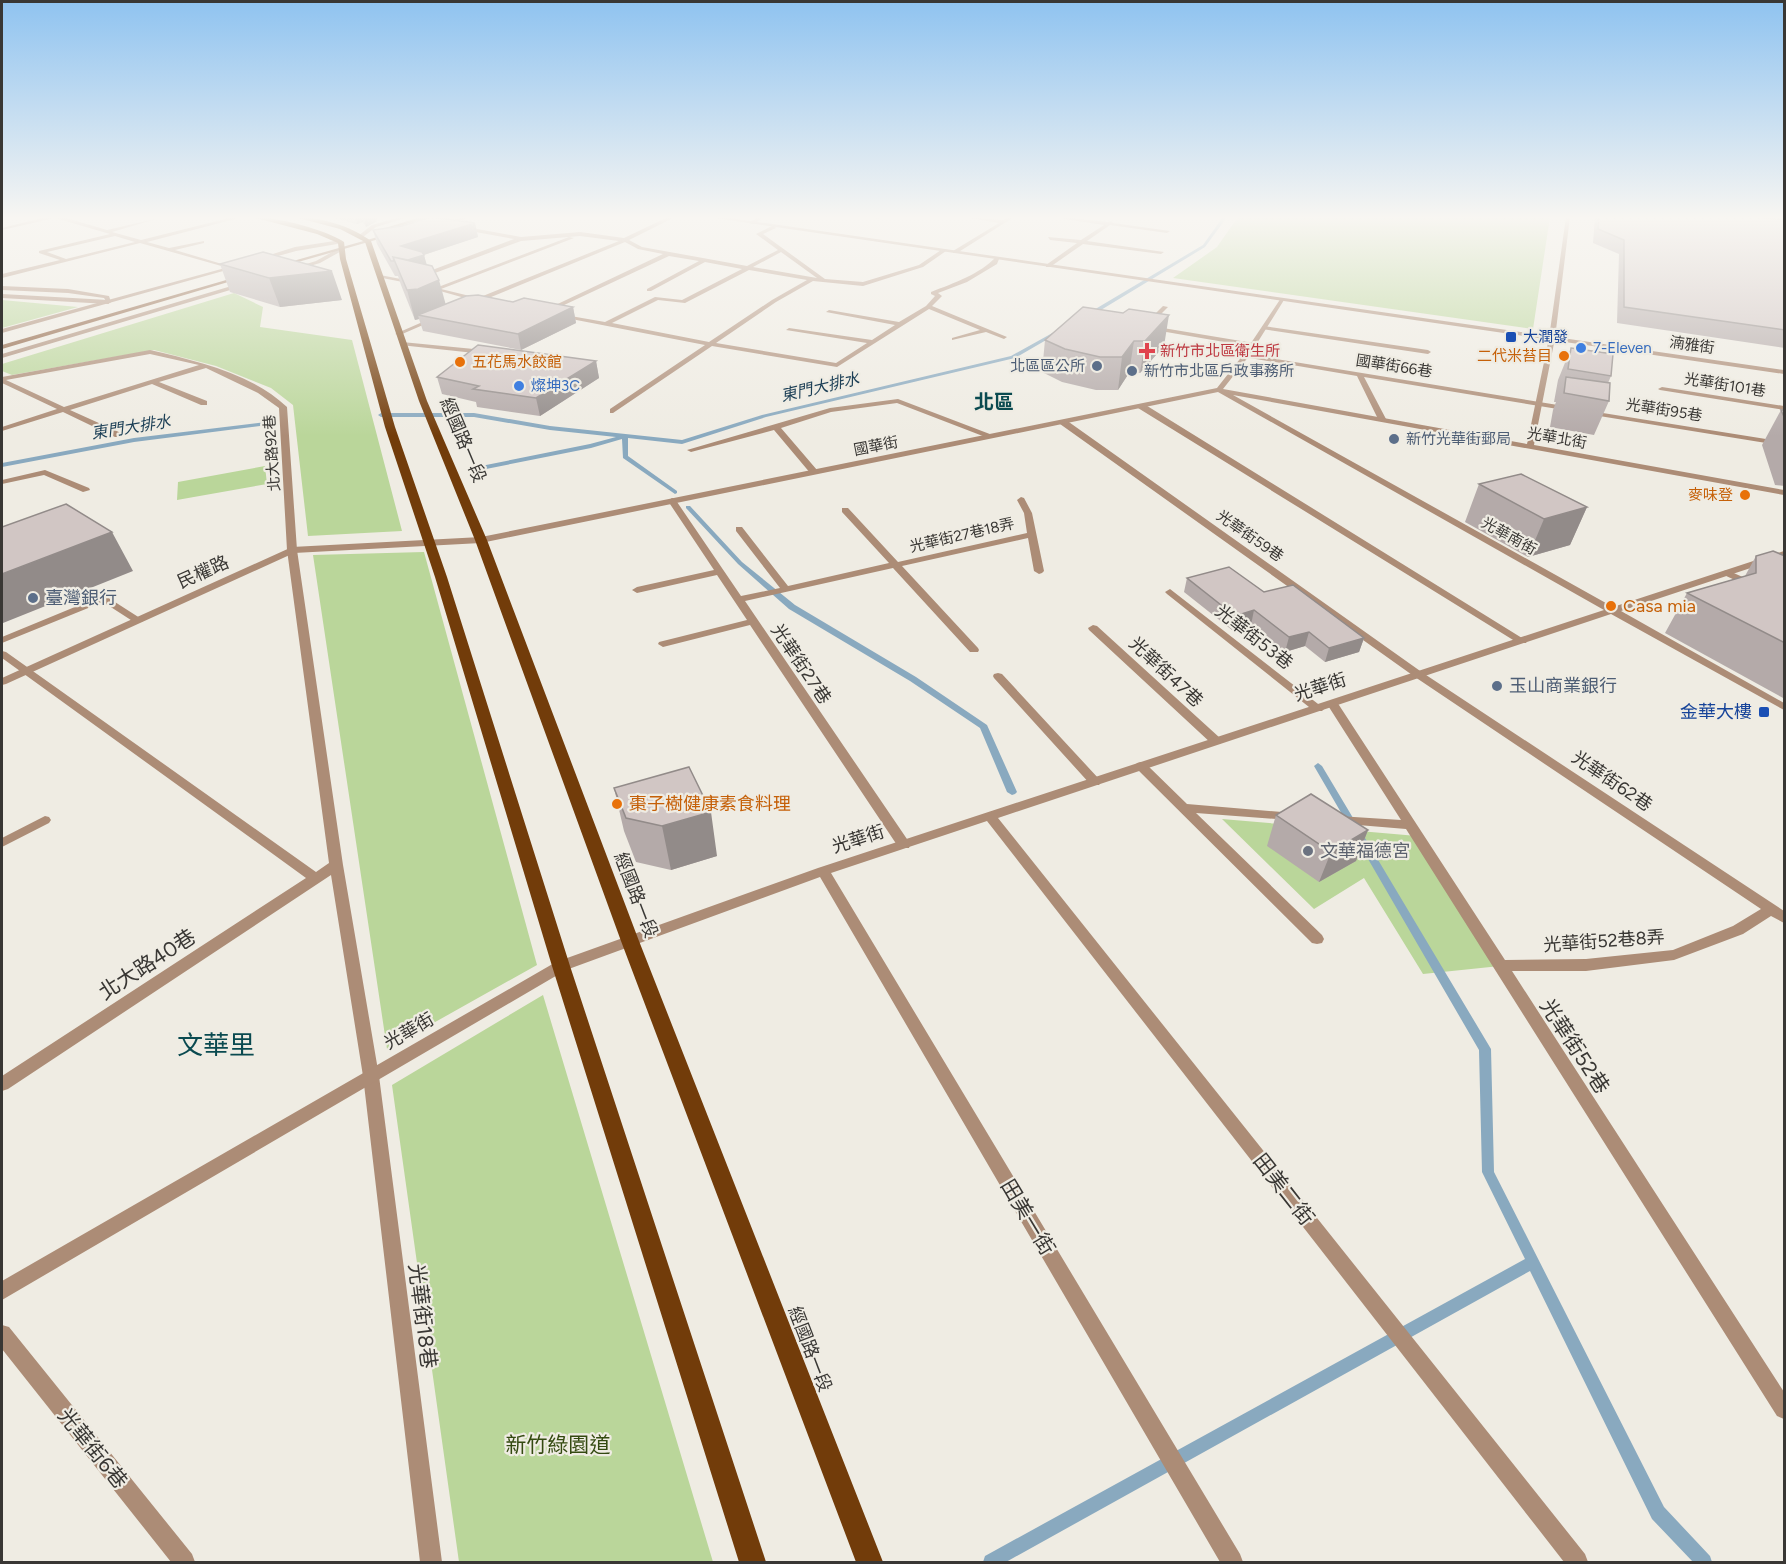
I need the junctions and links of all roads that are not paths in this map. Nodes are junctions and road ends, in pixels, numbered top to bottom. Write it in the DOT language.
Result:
graph roads {
  1 [pos="46,290"];
  2 [pos="151,290"];
  3 [pos="166,290"];
  4 [pos="189,290"];
  5 [pos="197,290"];
  6 [pos="352,290"];
  7 [pos="384,290"];
  8 [pos="438,290"];
  9 [pos="503,290"];
  10 [pos="592,290"];
  11 [pos="706,290"];
  12 [pos="795,290"];
  13 [pos="941,290"];
  14 [pos="1214,290"];
  15 [pos="1558,290"];
  16 [pos="2,296"];
  17 [pos="479,300"];
  18 [pos="1281,300"];
  19 [pos="108,302"];
  20 [pos="490,302"];
  21 [pos="927,307"];
  22 [pos="1165,307"];
  23 [pos="534,310"];
  24 [pos="545,312"];
  25 [pos="829,312"];
  26 [pos="439,317"];
  27 [pos="604,324"];
  28 [pos="898,324"];
  29 [pos="1137,325"];
  30 [pos="1145,327"];
  31 [pos="1264,328"];
  32 [pos="789,330"];
  33 [pos="986,330"];
  34 [pos="2,331"];
  35 [pos="398,334"];
  36 [pos="1004,337"];
  37 [pos="1552,338"];
  38 [pos="954,339"];
  39 [pos="2,340"];
  40 [pos="872,342"];
  41 [pos="402,344"];
  42 [pos="709,344"];
  43 [pos="1253,345"];
  44 [pos="2,346"];
  45 [pos="1428,352"];
  46 [pos="495,354"];
  47 [pos="2,356"];
  48 [pos="1246,356"];
  49 [pos="206,365"];
  50 [pos="1785,372"];
  51 [pos="1359,374"];
  52 [pos="2,380"];
  53 [pos="153,382"];
  54 [pos="1662,389"];
  55 [pos="1219,390"];
  56 [pos="204,403"];
  57 [pos="1539,404"];
  58 [pos="1141,406"];
  59 [pos="1785,408"];
  60 [pos="66,409"];
  61 [pos="613,411"];
  62 [pos="1382,419"];
  63 [pos="1063,422"];
  64 [pos="776,427"];
  65 [pos="2,429"];
  66 [pos="118,435"];
  67 [pos="991,436"];
  68 [pos="1785,444"];
  69 [pos="1530,446"];
  70 [pos="692,450"];
  71 [pos="814,472"];
  72 [pos="2,482"];
  73 [pos="86,490"];
  74 [pos="1785,493"];
  75 [pos="1021,500"];
  76 [pos="672,501"];
  77 [pos="845,510"];
  78 [pos="739,529"];
  79 [pos="1033,534"];
  80 [pos="481,540"];
  81 [pos="430,542"];
  82 [pos="292,550"];
  83 [pos="1785,554"];
  84 [pos="897,564"];
  85 [pos="1039,571"];
  86 [pos="720,572"];
  87 [pos="1727,573"];
  88 [pos="786,589"];
  89 [pos="637,590"];
  90 [pos="1765,591"];
  91 [pos="1170,592"];
  92 [pos="738,600"];
  93 [pos="1612,610"];
  94 [pos="138,620"];
  95 [pos="753,621"];
  96 [pos="1093,628"];
  97 [pos="2,640"];
  98 [pos="1522,641"];
  99 [pos="663,644"];
  100 [pos="974,650"];
  101 [pos="2,654"];
  102 [pos="24,671"];
  103 [pos="1419,675"];
  104 [pos="998,676"];
  105 [pos="2,682"];
  106 [pos="1325,706"];
  107 [pos="1785,707"];
  108 [pos="1216,741"];
  109 [pos="1141,766"];
  110 [pos="1095,782"];
  111 [pos="1184,808"];
  112 [pos="990,816"];
  113 [pos="1306,817"];
  114 [pos="1328,819"];
  115 [pos="45,820"];
  116 [pos="1410,825"];
  117 [pos="2,843"];
  118 [pos="904,845"];
  119 [pos="336,866"];
  120 [pos="823,871"];
  121 [pos="316,879"];
  122 [pos="1772,909"];
  123 [pos="1785,918"];
  124 [pos="1317,939"];
  125 [pos="630,941"];
  126 [pos="561,966"];
  127 [pos="1500,966"];
  128 [pos="371,1076"];
  129 [pos="2,1084"];
  130 [pos="2,1291"];
  131 [pos="2,1334"];
  132 [pos="1785,1409"];
  133 [pos="184,1563"];
  134 [pos="431,1563"];
  135 [pos="753,1563"];
  136 [pos="870,1563"];
  137 [pos="1232,1563"];
  138 [pos="1577,1563"];
  1 -- 19 [label="street"];
  2 -- 19 [label="street"];
  3 -- 39 [label="main road"];
  4 -- 44 [label="main road"];
  5 -- 47 [label="street"];
  6 -- 81 [label="main road"];
  7 -- 35 [label="main road, 經國路一段"];
  8 -- 17 [label="street"];
  9 -- 17 [label="street"];
  10 -- 24 [label="street"];
  11 -- 27 [label="street"];
  12 -- 42 [label="street"];
  13 -- 21 [label="street"];
  14 -- 18 [label="street, 湳雅街"];
  15 -- 37 [label="street"];
  16 -- 19 [label="street"];
  17 -- 20 [label="street"];
  18 -- 31 [label="street"];
  18 -- 37 [label="street, 湳雅街"];
  19 -- 34 [label="street"];
  21 -- 28 [label="street"];
  21 -- 33 [label="street"];
  22 -- 30 [label="street"];
  23 -- 24 [label="street"];
  24 -- 27 [label="street"];
  25 -- 28 [label="street"];
  26 -- 35 [label="street"];
  27 -- 42 [label="street"];
  28 -- 40 [label="street"];
  29 -- 30 [label="street"];
  30 -- 43 [label="street"];
  31 -- 43 [label="street"];
  31 -- 45 [label="street"];
  32 -- 40 [label="street"];
  33 -- 36 [label="street"];
  33 -- 38 [label="street"];
  35 -- 41 [label="main road, 經國路一段"];
  37 -- 50 [label="street, 湳雅街"];
  37 -- 57 [label="street"];
  40 -- 42 [label="street"];
  41 -- 46 [label="street"];
  41 -- 80 [label="main road, 經國路一段"];
  42 -- 61 [label="street"];
  43 -- 48 [label="street"];
  48 -- 51 [label="street, 國華街66巷"];
  48 -- 55 [label="street"];
  49 -- 52 [label="street, 北大路92巷"];
  49 -- 53 [label="street"];
  49 -- 82 [label="street, 北大路92巷"];
  51 -- 57 [label="street, 國華街66巷"];
  51 -- 62 [label="street"];
  52 -- 60 [label="street"];
  53 -- 56 [label="street"];
  53 -- 60 [label="street"];
  54 -- 59 [label="street, 光華街101巷"];
  55 -- 58 [label="street, 國華街"];
  55 -- 62 [label="street, 光華北街"];
  55 -- 93 [label="street, 光華南街"];
  57 -- 68 [label="street, 光華街95巷"];
  57 -- 69 [label="street"];
  58 -- 63 [label="street, 國華街"];
  58 -- 98 [label="street"];
  60 -- 65 [label="street"];
  60 -- 66 [label="street"];
  62 -- 69 [label="street, 光華北街"];
  63 -- 67 [label="street, 國華街"];
  63 -- 103 [label="street, 光華街59巷"];
  64 -- 67 [label="street"];
  64 -- 70 [label="street"];
  64 -- 71 [label="street"];
  67 -- 71 [label="street, 國華街"];
  69 -- 74 [label="street, 光華北街"];
  71 -- 76 [label="street, 國華街"];
  72 -- 73 [label="street"];
  75 -- 79 [label="street, 光華街27巷18弄"];
  76 -- 80 [label="street, 國華街"];
  76 -- 86 [label="street, 光華街27巷"];
  77 -- 84 [label="street, 光華街27巷18弄"];
  78 -- 88 [label="street"];
  79 -- 84 [label="street, 光華街27巷18弄"];
  79 -- 85 [label="street, 光華街27巷18弄"];
  80 -- 81 [label="street, 國華街"];
  80 -- 125 [label="main road, 經國路一段"];
  81 -- 82 [label="street, 民權路"];
  81 -- 126 [label="main road"];
  82 -- 94 [label="street, 民權路"];
  82 -- 119 [label="street, 光華街18巷"];
  83 -- 87 [label="street, 光華街"];
  84 -- 88 [label="street, 光華街27巷18弄"];
  84 -- 100 [label="street, 光華街27巷18弄"];
  86 -- 89 [label="street"];
  86 -- 92 [label="street, 光華街27巷"];
  87 -- 90 [label="street"];
  87 -- 93 [label="street, 光華街"];
  88 -- 92 [label="street, 光華街27巷18弄"];
  91 -- 106 [label="street, 光華街53巷"];
  92 -- 95 [label="street, 光華街27巷"];
  93 -- 98 [label="street, 光華街"];
  93 -- 107 [label="street, 光華南街"];
  94 -- 97 [label="street"];
  94 -- 102 [label="street, 民權路"];
  95 -- 99 [label="street"];
  95 -- 118 [label="street, 光華街27巷"];
  96 -- 108 [label="street, 光華街47巷"];
  98 -- 103 [label="street, 光華街"];
  101 -- 102 [label="street"];
  102 -- 105 [label="street, 民權路"];
  102 -- 121 [label="street"];
  103 -- 106 [label="street, 光華街"];
  103 -- 122 [label="street, 光華街62巷"];
  104 -- 110 [label="street"];
  106 -- 108 [label="street, 光華街"];
  106 -- 116 [label="street, 光華街52巷"];
  108 -- 109 [label="street, 光華街"];
  109 -- 110 [label="street, 光華街"];
  109 -- 111 [label="street"];
  110 -- 112 [label="street, 光華街"];
  111 -- 113 [label="street"];
  111 -- 124 [label="street"];
  112 -- 118 [label="street, 光華街"];
  112 -- 138 [label="street, 田美二街"];
  114 -- 116 [label="street"];
  115 -- 117 [label="street"];
  116 -- 127 [label="street, 光華街52巷"];
  118 -- 120 [label="street, 光華街"];
  119 -- 121 [label="street, 北大路40巷"];
  119 -- 128 [label="street, 光華街18巷"];
  120 -- 125 [label="street, 光華街"];
  120 -- 137 [label="street, 田美一街"];
  121 -- 129 [label="street, 北大路40巷"];
  122 -- 123 [label="street, 光華街62巷"];
  122 -- 127 [label="street, 光華街52巷8弄"];
  125 -- 126 [label="street, 光華街"];
  125 -- 136 [label="main road, 經國路一段"];
  126 -- 128 [label="street, 光華街"];
  126 -- 135 [label="main road"];
  127 -- 132 [label="street, 光華街52巷"];
  128 -- 130 [label="street, 光華街"];
  128 -- 134 [label="street, 光華街18巷"];
  131 -- 133 [label="street, 光華街6巷"];
}
